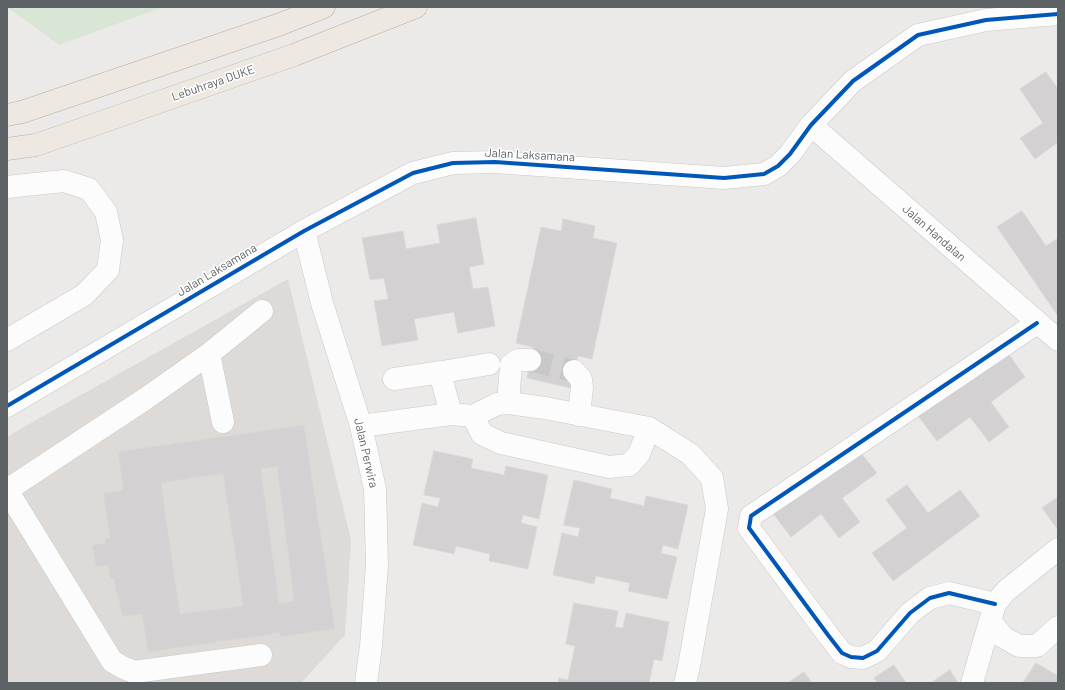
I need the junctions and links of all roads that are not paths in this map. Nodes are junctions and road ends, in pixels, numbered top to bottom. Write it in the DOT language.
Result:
graph roads {
  1 [pos="324,7"];
  2 [pos="416,7"];
  3 [pos="1054,21"];
  4 [pos="7,115"];
  5 [pos="811,124"];
  6 [pos="7,149"];
  7 [pos="7,187"];
  8 [pos="304,230"];
  9 [pos="262,311"];
  10 [pos="1037,323"];
  11 [pos="7,340"];
  12 [pos="1058,340"];
  13 [pos="210,354"];
  14 [pos="530,360"];
  15 [pos="489,364"];
  16 [pos="574,371"];
  17 [pos="442,372"];
  18 [pos="394,379"];
  19 [pos="508,403"];
  20 [pos="7,406"];
  21 [pos="451,414"];
  22 [pos="579,415"];
  23 [pos="473,416"];
  24 [pos="223,422"];
  25 [pos="361,426"];
  26 [pos="649,428"];
  27 [pos="7,490"];
  28 [pos="1058,549"];
  29 [pos="992,612"];
  30 [pos="1058,628"];
  31 [pos="261,655"];
  32 [pos="366,683"];
  33 [pos="685,683"];
  34 [pos="972,683"];
  1 -- 4 [label="highway"];
  2 -- 6 [label="highway, Lebuhraya DUKE"];
  3 -- 5 [label="street, Jalan Laksamana"];
  5 -- 8 [label="street, Jalan Laksamana"];
  5 -- 10 [label="street, Jalan Handalan"];
  7 -- 11 [label="street"];
  8 -- 20 [label="street, Jalan Laksamana"];
  8 -- 25 [label="street, Jalan Perwira"];
  9 -- 13 [label="street"];
  10 -- 12 [label="street, Jalan Handalan"];
  10 -- 29 [label="street"];
  13 -- 24 [label="street"];
  13 -- 27 [label="street"];
  14 -- 19 [label="street"];
  15 -- 17 [label="street"];
  16 -- 22 [label="street"];
  17 -- 18 [label="street"];
  17 -- 21 [label="street"];
  19 -- 22 [label="street"];
  19 -- 23 [label="street"];
  21 -- 23 [label="street"];
  21 -- 25 [label="street"];
  22 -- 26 [label="street"];
  23 -- 26 [label="street"];
  25 -- 32 [label="street, Jalan Perwira"];
  26 -- 33 [label="street"];
  27 -- 31 [label="street"];
  28 -- 29 [label="street"];
  29 -- 30 [label="street"];
  29 -- 34 [label="street"];
}
